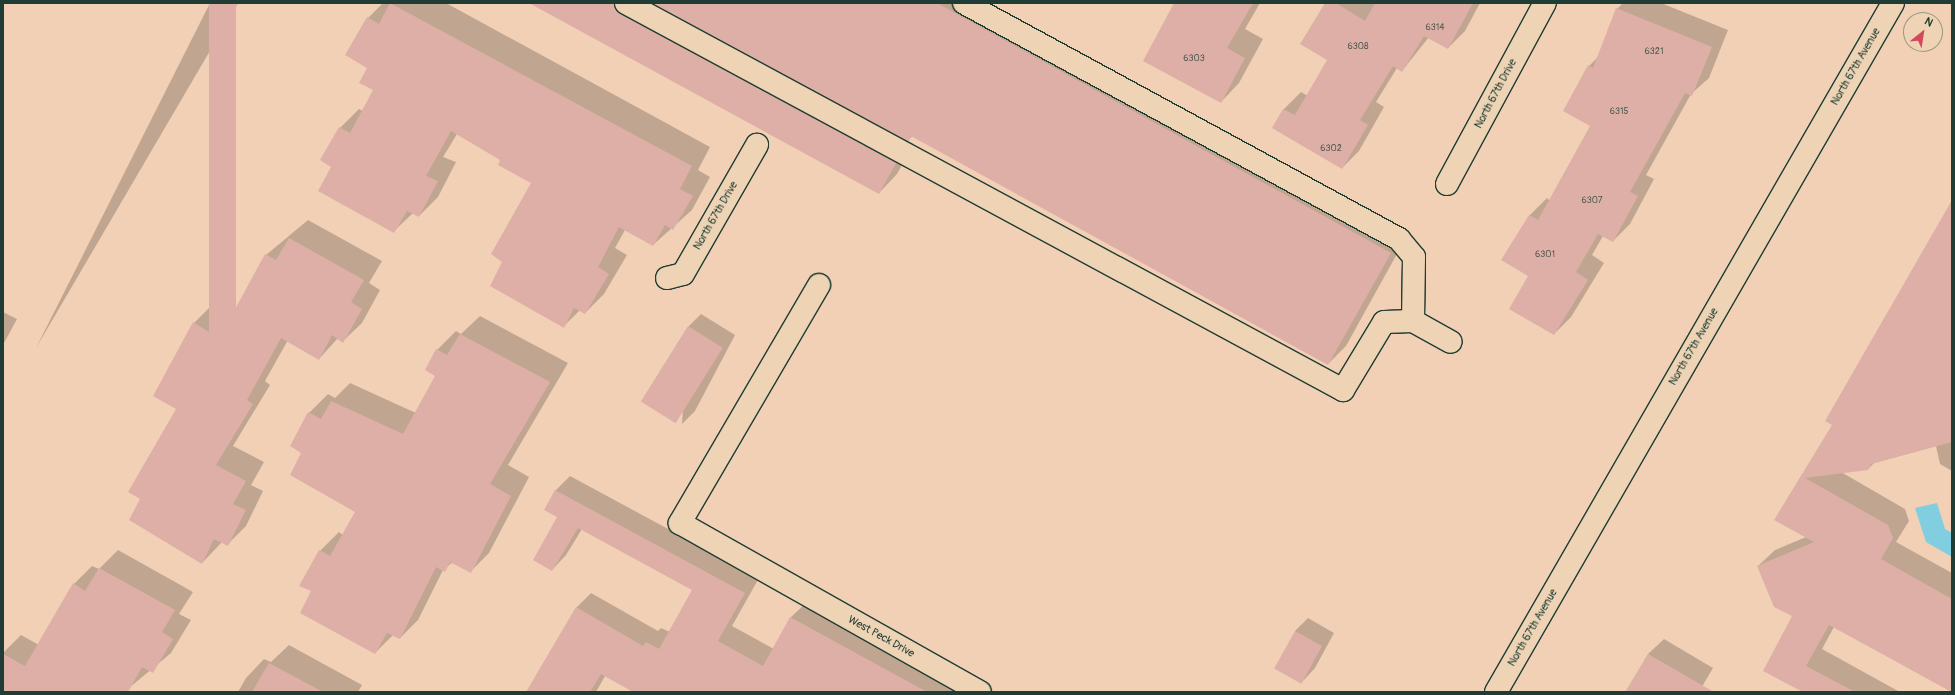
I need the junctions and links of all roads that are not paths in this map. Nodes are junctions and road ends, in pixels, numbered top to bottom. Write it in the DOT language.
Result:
graph roads {
  1 [pos="626,3"];
  2 [pos="964,3"];
  3 [pos="1545,3"];
  4 [pos="1893,3"];
  5 [pos="757,145"];
  6 [pos="1447,184"];
  7 [pos="667,278"];
  8 [pos="819,285"];
  9 [pos="1413,321"];
  10 [pos="1451,342"];
  11 [pos="980,692"];
  12 [pos="1496,692"];
  1 -- 9 [label="main road"];
  2 -- 9 [label="main road"];
  3 -- 6 [label="main road, North 67th Drive"];
  4 -- 12 [label="main road, North 67th Avenue"];
  5 -- 7 [label="main road, North 67th Drive"];
  8 -- 11 [label="main road, West Peck Drive"];
  9 -- 10 [label="main road"];
}
